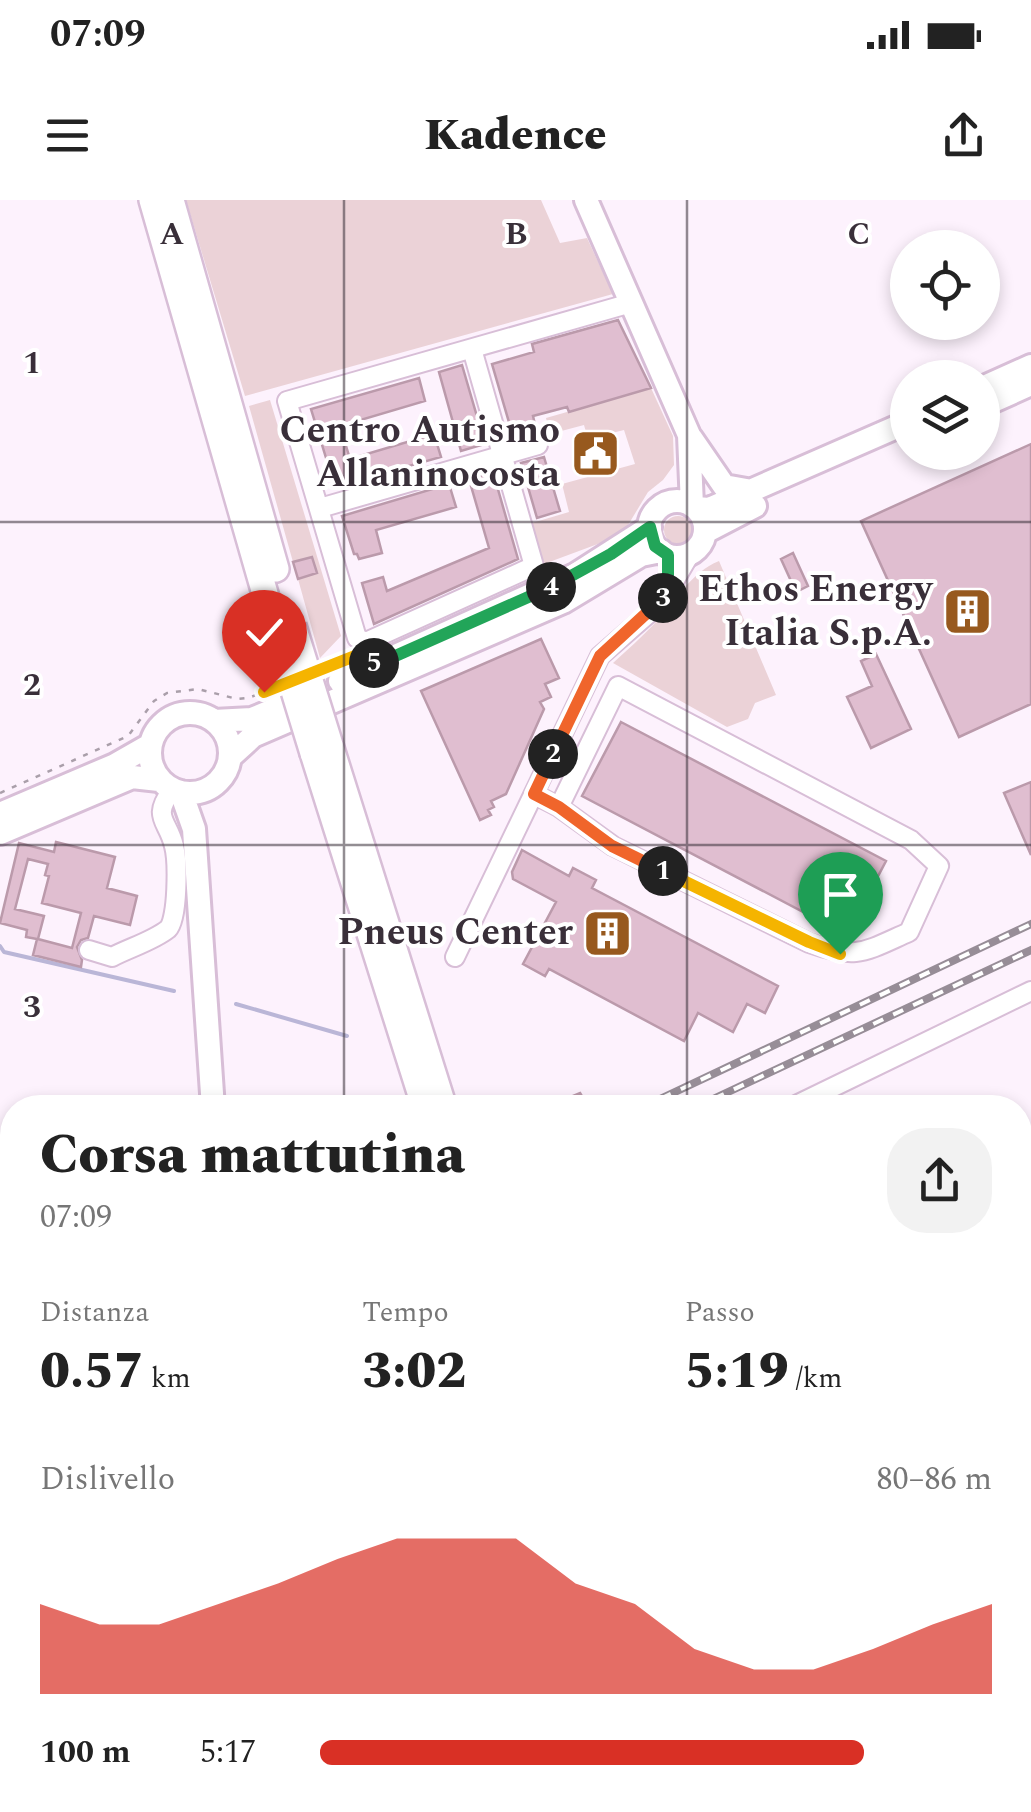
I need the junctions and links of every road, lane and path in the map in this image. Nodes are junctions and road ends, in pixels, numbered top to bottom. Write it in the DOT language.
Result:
graph roads {
  1 [pos="152,200"];
  2 [pos="171,200"];
  3 [pos="586,200"];
  4 [pos="632,304"];
  5 [pos="472,349"];
  6 [pos="1031,366"];
  7 [pos="1000,380"];
  8 [pos="1031,384"];
  9 [pos="1000,398"];
  10 [pos="890,430"];
  11 [pos="688,435"];
  12 [pos="538,445"];
  13 [pos="890,447"];
  14 [pos="504,456"];
  15 [pos="691,460"];
  16 [pos="752,492"];
  17 [pos="664,505"];
  18 [pos="694,507"];
  19 [pos="320,508"];
  20 [pos="650,527"];
  21 [pos="705,532"];
  22 [pos="673,553"];
  23 [pos="285,629"];
  24 [pos="366,642"];
  25 [pos="375,665"];
  26 [pos="282,685"];
  27 [pos="214,721"];
  28 [pos="150,744"];
  29 [pos="230,757"];
  30 [pos="170,787"];
  31 [pos="208,790"];
  32 [pos="0,792"];
  33 [pos="534,794"];
  34 [pos="559,807"];
  35 [pos="0,814"];
  36 [pos="194,829"];
  37 [pos="0,833"];
  38 [pos="89,950"];
  39 [pos="455,957"];
  40 [pos="1031,991"];
  41 [pos="212,1095"];
  42 [pos="431,1095"];
  43 [pos="817,1095"];
  1 -- 23 [label="highway"];
  2 -- 23 [label="highway"];
  3 -- 4 [label="main road"];
  4 -- 5 [label="street"];
  4 -- 11 [label="main road"];
  5 -- 14 [label="street"];
  5 -- 19 [label="street"];
  6 -- 7 [label="main road"];
  8 -- 9 [label="main road"];
  10 -- 16 [label="main road"];
  11 -- 15 [label="main road"];
  11 -- 16 [label="main road"];
  12 -- 14 [label="street"];
  13 -- 21 [label="main road"];
  14 -- 19 [label="street"];
  14 -- 24 [label="street"];
  15 -- 17 [label="main road"];
  15 -- 18 [label="main road"];
  16 -- 18 [label="main road"];
  17 -- 18 [label="main road"];
  17 -- 20 [label="main road"];
  18 -- 21 [label="main road"];
  19 -- 24 [label="street"];
  20 -- 22 [label="main road"];
  20 -- 25 [label="main road"];
  21 -- 22 [label="main road"];
  22 -- 29 [label="main road"];
  22 -- 33 [label="street"];
  23 -- 42 [label="highway, bridge"];
  24 -- 25 [label="street"];
  25 -- 27 [label="main road"];
  26 -- 32 [label="path"];
  27 -- 28 [label="main road"];
  27 -- 29 [label="main road"];
  28 -- 30 [label="main road"];
  28 -- 35 [label="main road"];
  29 -- 31 [label="main road"];
  30 -- 31 [label="main road"];
  30 -- 36 [label="main road"];
  30 -- 37 [label="main road"];
  30 -- 38 [label="street"];
  31 -- 36 [label="main road"];
  33 -- 34 [label="street"];
  33 -- 39 [label="street"];
  34 -- 34 [label="street"];
  36 -- 41 [label="main road"];
  40 -- 43 [label="street"];
}
